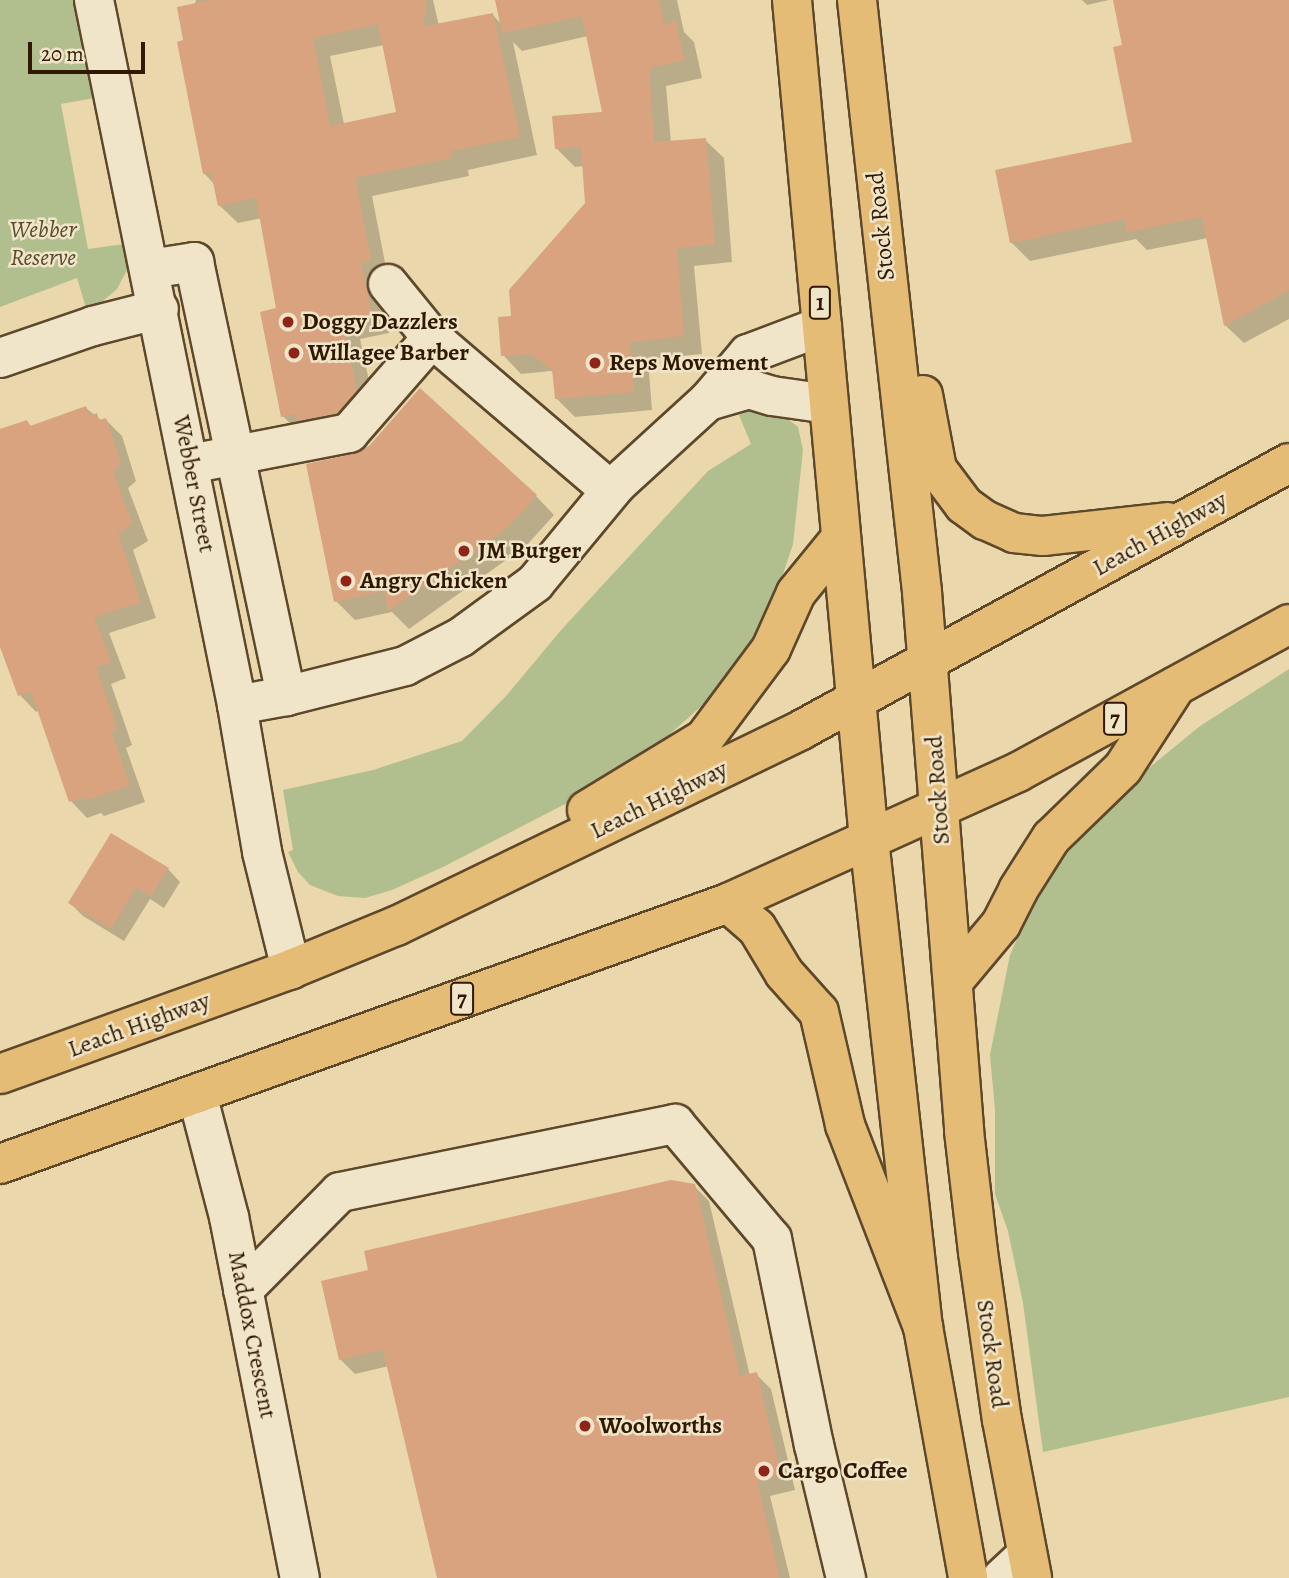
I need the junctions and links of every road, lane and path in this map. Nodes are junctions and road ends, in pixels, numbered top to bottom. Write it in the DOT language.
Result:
graph roads {
  1 [pos="94,0"];
  2 [pos="792,0"];
  3 [pos="857,0"];
  4 [pos="150,269"];
  5 [pos="387,284"];
  6 [pos="888,294"];
  7 [pos="159,309"];
  8 [pos="822,326"];
  9 [pos="432,338"];
  10 [pos="0,358"];
  11 [pos="708,401"];
  12 [pos="828,404"];
  13 [pos="235,457"];
  14 [pos="1289,463"];
  15 [pos="190,464"];
  16 [pos="611,491"];
  17 [pos="1185,520"];
  18 [pos="840,539"];
  19 [pos="1289,624"];
  20 [pos="929,662"];
  21 [pos="1176,686"];
  22 [pos="286,696"];
  23 [pos="856,701"];
  24 [pos="237,705"];
  25 [pos="939,810"];
  26 [pos="869,839"];
  27 [pos="509,872"];
  28 [pos="728,903"];
  29 [pos="290,969"];
  30 [pos="955,979"];
  31 [pos="0,1074"];
  32 [pos="197,1094"];
  33 [pos="0,1164"];
  34 [pos="243,1290"];
  35 [pos="923,1327"];
  36 [pos="1020,1570"];
  37 [pos="959,1573"];
  38 [pos="300,1578"];
  39 [pos="846,1578"];
  1 -- 4 [label="street, Webber Street"];
  2 -- 8 [label="main road, 1"];
  3 -- 6 [label="main road, Stock Road"];
  4 -- 7 [label="street, Webber Street"];
  4 -- 13 [label="street"];
  5 -- 9 [label="street"];
  6 -- 17 [label="main road"];
  6 -- 20 [label="main road, Stock Road"];
  7 -- 10 [label="street"];
  7 -- 15 [label="street, Webber Street"];
  8 -- 11 [label="street"];
  8 -- 12 [label="main road, 1"];
  9 -- 13 [label="street"];
  9 -- 16 [label="street"];
  11 -- 12 [label="street"];
  11 -- 16 [label="street"];
  12 -- 18 [label="main road, 1"];
  13 -- 15 [label="street"];
  13 -- 22 [label="street"];
  14 -- 17 [label="main road, Leach Highway"];
  15 -- 24 [label="street, Webber Street"];
  16 -- 22 [label="street"];
  17 -- 20 [label="main road, Leach Highway"];
  18 -- 23 [label="main road, 1"];
  18 -- 27 [label="main road"];
  19 -- 21 [label="main road, 7"];
  20 -- 23 [label="main road, Leach Highway"];
  20 -- 25 [label="main road, Stock Road"];
  21 -- 25 [label="main road, 7"];
  21 -- 30 [label="main road"];
  22 -- 24 [label="street"];
  23 -- 26 [label="main road, 1"];
  23 -- 27 [label="main road, Leach Highway"];
  24 -- 29 [label="street, Webber Street"];
  25 -- 26 [label="main road, 7"];
  25 -- 30 [label="main road, Stock Road"];
  26 -- 28 [label="main road, 7"];
  26 -- 35 [label="main road"];
  27 -- 29 [label="main road, Leach Highway"];
  28 -- 32 [label="main road, 7"];
  28 -- 35 [label="main road"];
  29 -- 31 [label="main road, Leach Highway"];
  30 -- 36 [label="main road, Stock Road"];
  32 -- 33 [label="main road, 7"];
  32 -- 34 [label="street, Maddox Crescent"];
  34 -- 38 [label="street, Maddox Crescent"];
  34 -- 39 [label="street"];
  35 -- 37 [label="main road"];
}
